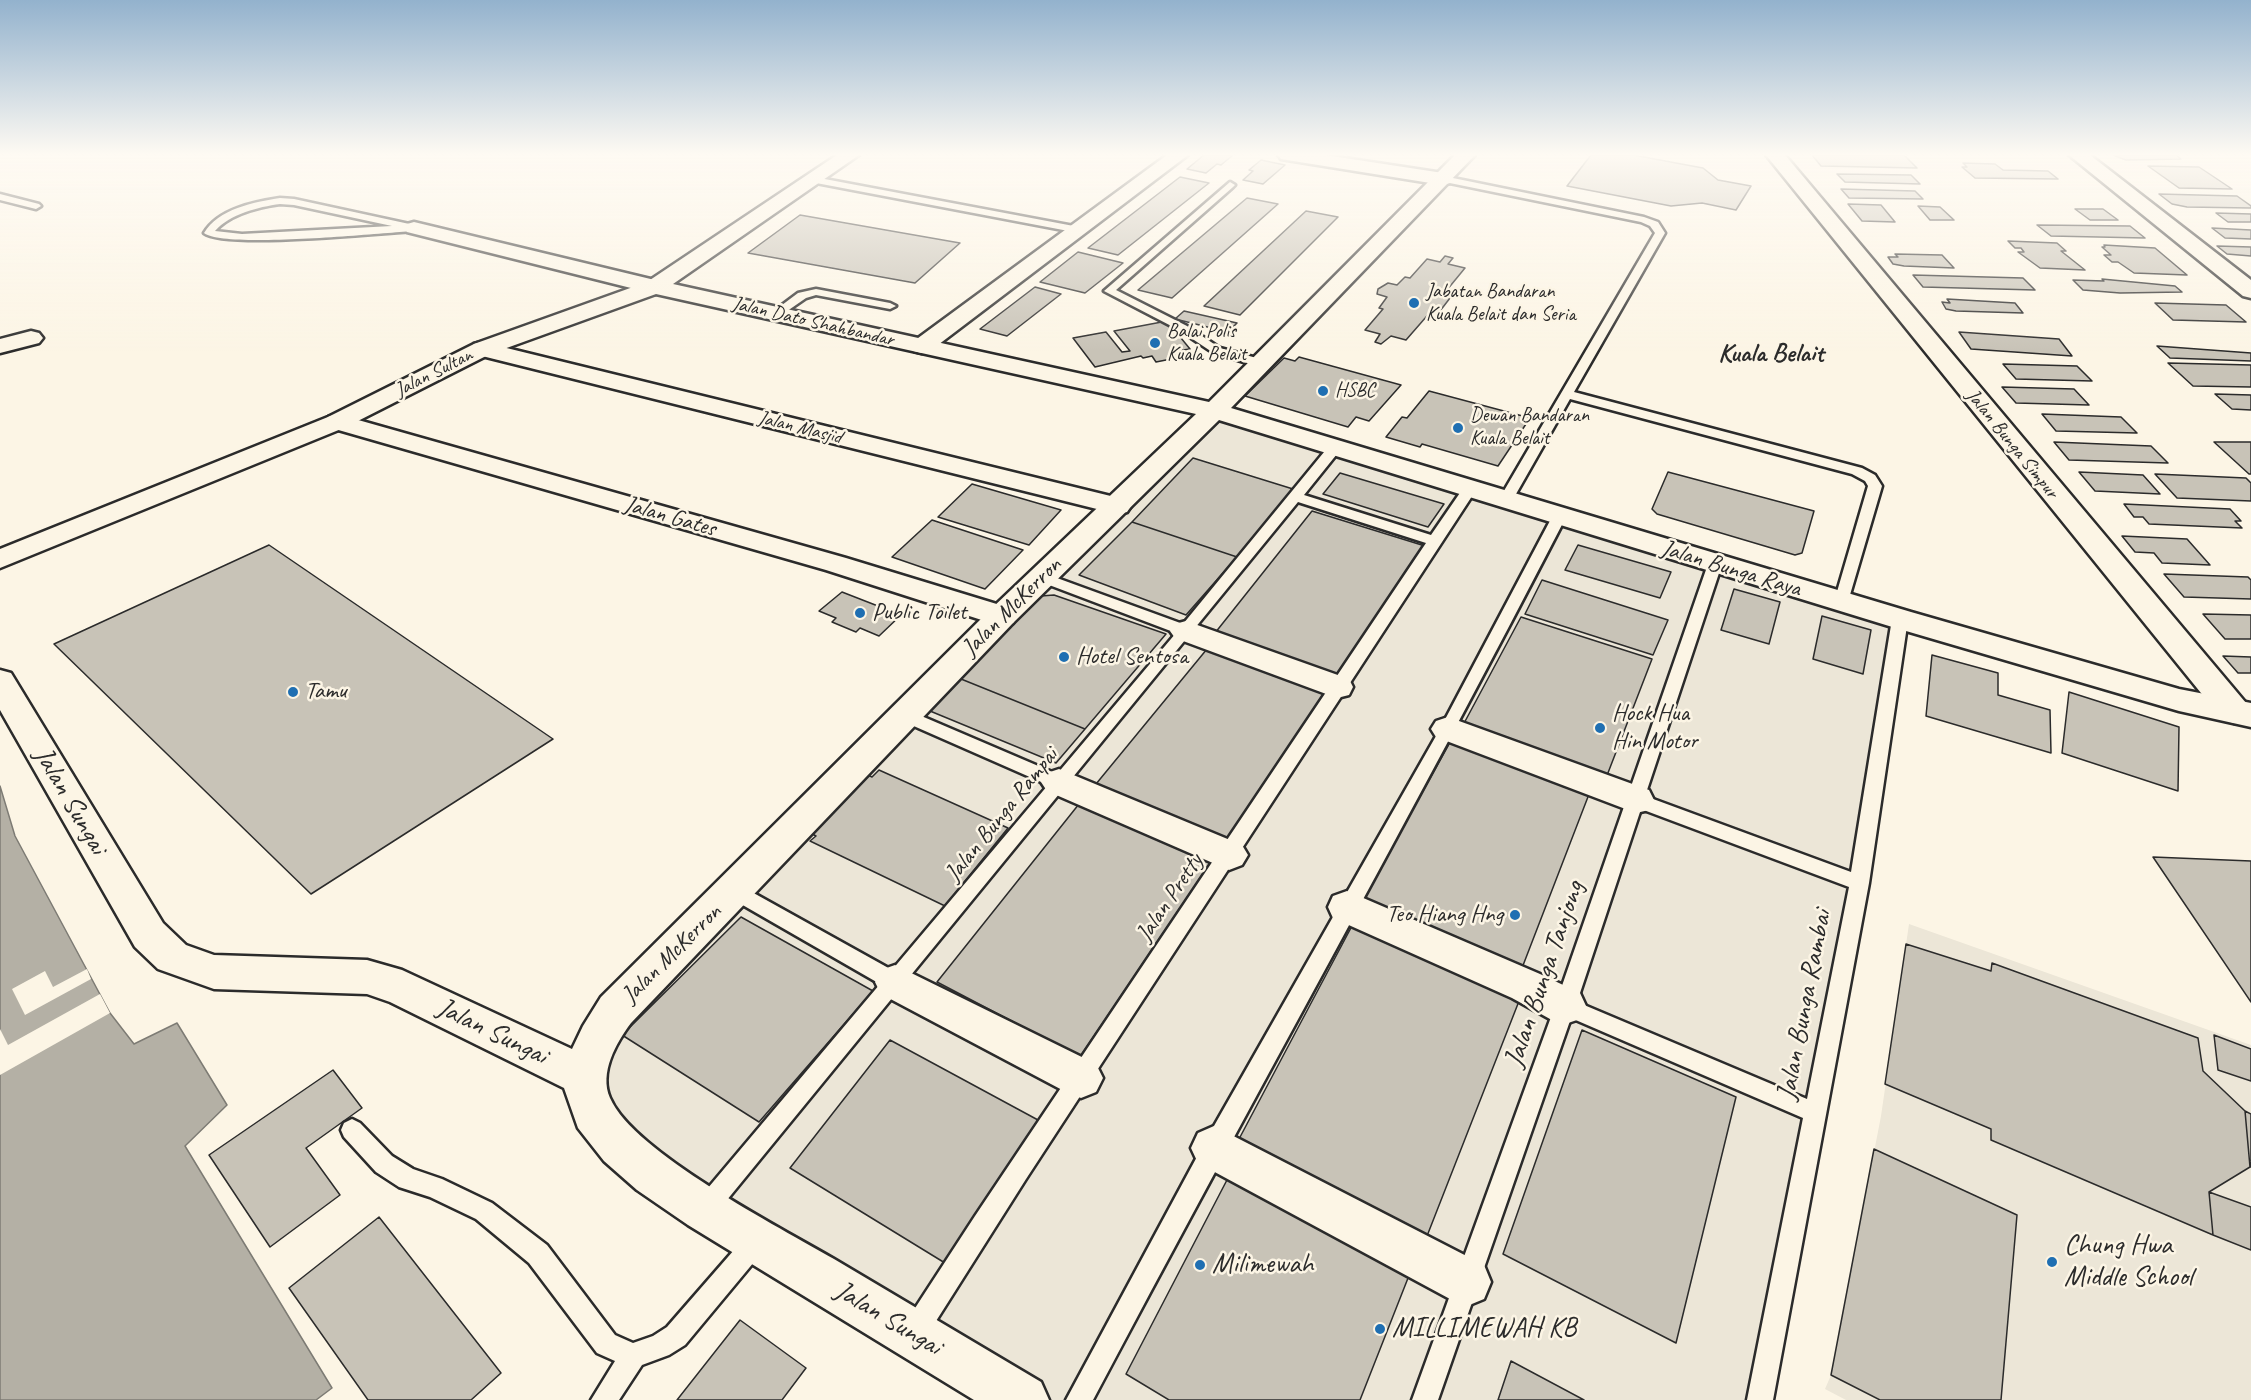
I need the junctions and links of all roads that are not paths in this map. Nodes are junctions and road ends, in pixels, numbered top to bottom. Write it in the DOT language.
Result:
graph roads {
  1 [pos="222,220"];
  2 [pos="353,220"];
  3 [pos="377,220"];
  4 [pos="754,220"];
  5 [pos="1028,220"];
  6 [pos="1092,220"];
  7 [pos="1190,220"];
  8 [pos="1402,220"];
  9 [pos="1645,220"];
  10 [pos="1829,220"];
  11 [pos="2161,220"];
  12 [pos="414,228"];
  13 [pos="1079,230"];
  14 [pos="318,233"];
  15 [pos="655,287"];
  16 [pos="2251,291"];
  17 [pos="890,306"];
  18 [pos="776,314"];
  19 [pos="31,338"];
  20 [pos="0,346"];
  21 [pos="922,346"];
  22 [pos="482,349"];
  23 [pos="1260,363"];
  24 [pos="1567,394"];
  25 [pos="1214,411"];
  26 [pos="337,422"];
  27 [pos="1334,449"];
  28 [pos="1469,490"];
  29 [pos="1294,496"];
  30 [pos="1505,501"];
  31 [pos="1117,506"];
  32 [pos="1559,517"];
  33 [pos="1435,541"];
  34 [pos="0,559"];
  35 [pos="1715,564"];
  36 [pos="1041,577"];
  37 [pos="1842,602"];
  38 [pos="1002,616"];
  39 [pos="1900,619"];
  40 [pos="1186,631"];
  41 [pos="0,681"];
  42 [pos="1337,687"];
  43 [pos="906,716"];
  44 [pos="2245,719"];
  45 [pos="1448,729"];
  46 [pos="1059,782"];
  47 [pos="1636,800"];
  48 [pos="1229,855"];
  49 [pos="1859,883"];
  50 [pos="734,891"];
  51 [pos="1347,906"];
  52 [pos="895,982"];
  53 [pos="1565,1006"];
  54 [pos="587,1078"];
  55 [pos="1081,1078"];
  56 [pos="1813,1112"];
  57 [pos="352,1130"];
  58 [pos="1214,1148"];
  59 [pos="705,1209"];
  60 [pos="757,1241"];
  61 [pos="1467,1282"];
  62 [pos="913,1334"];
  63 [pos="633,1356"];
  64 [pos="604,1400"];
  65 [pos="1023,1400"];
  66 [pos="1079,1400"];
  67 [pos="1425,1400"];
  68 [pos="1760,1400"];
  1 -- 14 [label="lane"];
  2 -- 14 [label="lane"];
  3 -- 12 [label="lane"];
  4 -- 15 [label="street, Jalan Sultan"];
  5 -- 13 [label="lane"];
  6 -- 13 [label="street"];
  7 -- 23 [label="lane"];
  8 -- 23 [label="street, Jalan McKerron"];
  9 -- 24 [label="lane"];
  10 -- 44 [label="street, Jalan Bunga Simpur"];
  11 -- 16 [label="street"];
  12 -- 14 [label="lane"];
  12 -- 15 [label="street, Jalan Dato Shahbandar"];
  13 -- 21 [label="street"];
  15 -- 18 [label="street, Jalan Dato Shahbandar"];
  15 -- 22 [label="street, Jalan Sultan"];
  17 -- 18 [label="lane"];
  18 -- 21 [label="street, Jalan Dato Shahbandar"];
  19 -- 20 [label="street"];
  21 -- 25 [label="street, Jalan Dato Shahbandar"];
  22 -- 26 [label="street, Jalan Sultan"];
  22 -- 31 [label="street, Jalan Masjid"];
  23 -- 25 [label="street, Jalan McKerron"];
  24 -- 30 [label="lane"];
  24 -- 37 [label="lane"];
  25 -- 27 [label="street, Jalan Bunga Raya"];
  25 -- 31 [label="street, Jalan McKerron"];
  26 -- 34 [label="street, Jalan Sultan"];
  26 -- 38 [label="street, Jalan Gates"];
  27 -- 28 [label="street, Jalan Bunga Raya"];
  27 -- 29 [label="lane, Jalan Bunga Rampai"];
  28 -- 30 [label="street, Jalan Bunga Raya"];
  28 -- 33 [label="lane, Jalan Pretty"];
  29 -- 33 [label="lane"];
  29 -- 40 [label="lane, Jalan Bunga Rampai"];
  30 -- 32 [label="street, Jalan Bunga Raya"];
  31 -- 36 [label="street, Jalan McKerron"];
  32 -- 35 [label="street, Jalan Bunga Raya"];
  32 -- 45 [label="lane"];
  33 -- 42 [label="lane, Jalan Pretty"];
  35 -- 37 [label="street, Jalan Bunga Raya"];
  35 -- 47 [label="lane, Jalan Bunga Tanjong"];
  36 -- 38 [label="street, Jalan McKerron"];
  36 -- 40 [label="lane"];
  37 -- 39 [label="street, Jalan Bunga Raya"];
  38 -- 43 [label="street, Jalan McKerron"];
  39 -- 44 [label="street, Jalan Bunga Raya"];
  39 -- 49 [label="lane, Jalan Bunga Rambai"];
  40 -- 42 [label="street"];
  40 -- 46 [label="lane, Jalan Bunga Rampai"];
  41 -- 54 [label="street, Jalan Sungai"];
  42 -- 48 [label="lane, Jalan Pretty"];
  43 -- 46 [label="lane"];
  43 -- 50 [label="street, Jalan McKerron"];
  45 -- 47 [label="street"];
  45 -- 51 [label="lane"];
  46 -- 48 [label="street"];
  46 -- 52 [label="lane, Jalan Bunga Rampai"];
  47 -- 49 [label="lane"];
  47 -- 53 [label="lane, Jalan Bunga Tanjong"];
  48 -- 55 [label="lane, Jalan Pretty"];
  49 -- 56 [label="lane, Jalan Bunga Rambai"];
  50 -- 52 [label="lane"];
  50 -- 54 [label="street, Jalan McKerron"];
  51 -- 53 [label="street"];
  51 -- 58 [label="lane"];
  52 -- 55 [label="street"];
  52 -- 59 [label="lane, Jalan Bunga Rampai"];
  53 -- 56 [label="lane"];
  53 -- 61 [label="lane, Jalan Bunga Tanjong"];
  54 -- 59 [label="street, Jalan Sungai"];
  55 -- 62 [label="lane, Jalan Pretty"];
  56 -- 68 [label="lane, Jalan Bunga Rambai"];
  57 -- 63 [label="lane"];
  58 -- 61 [label="street"];
  58 -- 66 [label="lane"];
  59 -- 60 [label="street, Jalan Sungai"];
  60 -- 62 [label="street, Jalan Sungai"];
  60 -- 63 [label="lane"];
  61 -- 67 [label="lane, Jalan Bunga Tanjong"];
  62 -- 65 [label="street, Jalan Sungai"];
  63 -- 64 [label="lane"];
}
